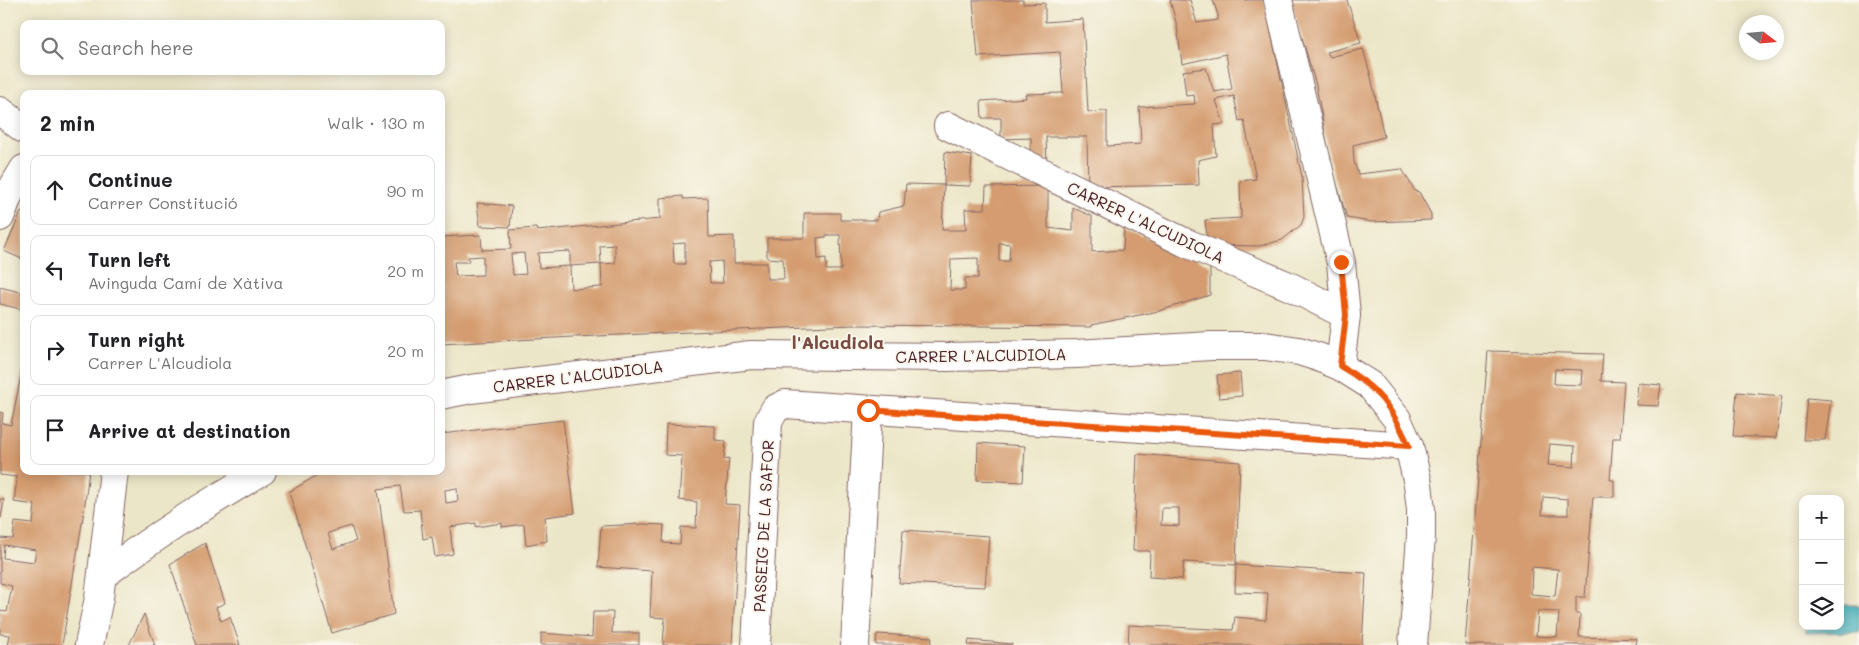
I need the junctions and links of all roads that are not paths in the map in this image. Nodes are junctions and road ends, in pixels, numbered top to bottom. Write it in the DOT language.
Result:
graph roads {
  1 [pos="1278,0"];
  2 [pos="948,126"];
  3 [pos="20,176"];
  4 [pos="0,217"];
  5 [pos="1346,315"];
  6 [pos="1340,366"];
  7 [pos="445,393"];
  8 [pos="868,410"];
  9 [pos="1409,446"];
  10 [pos="114,475"];
  11 [pos="255,475"];
  12 [pos="102,576"];
  13 [pos="89,645"];
  14 [pos="756,645"];
  15 [pos="855,645"];
  16 [pos="1413,645"];
  1 -- 5 [label="street"];
  2 -- 5 [label="street, CARRER L'ALCUDIOLA"];
  3 -- 4 [label="street"];
  5 -- 6 [label="street"];
  6 -- 7 [label="street, CARRER L’ALCUDIOLA"];
  6 -- 9 [label="street, CARRER L’ALCUDIOLA"];
  8 -- 9 [label="street"];
  8 -- 14 [label="street, PASSEIG DE LA SAFOR"];
  8 -- 15 [label="street"];
  9 -- 16 [label="street, CARRER L’ALCUDIOLA"];
  10 -- 12 [label="street"];
  11 -- 12 [label="street"];
  12 -- 13 [label="street"];
}
